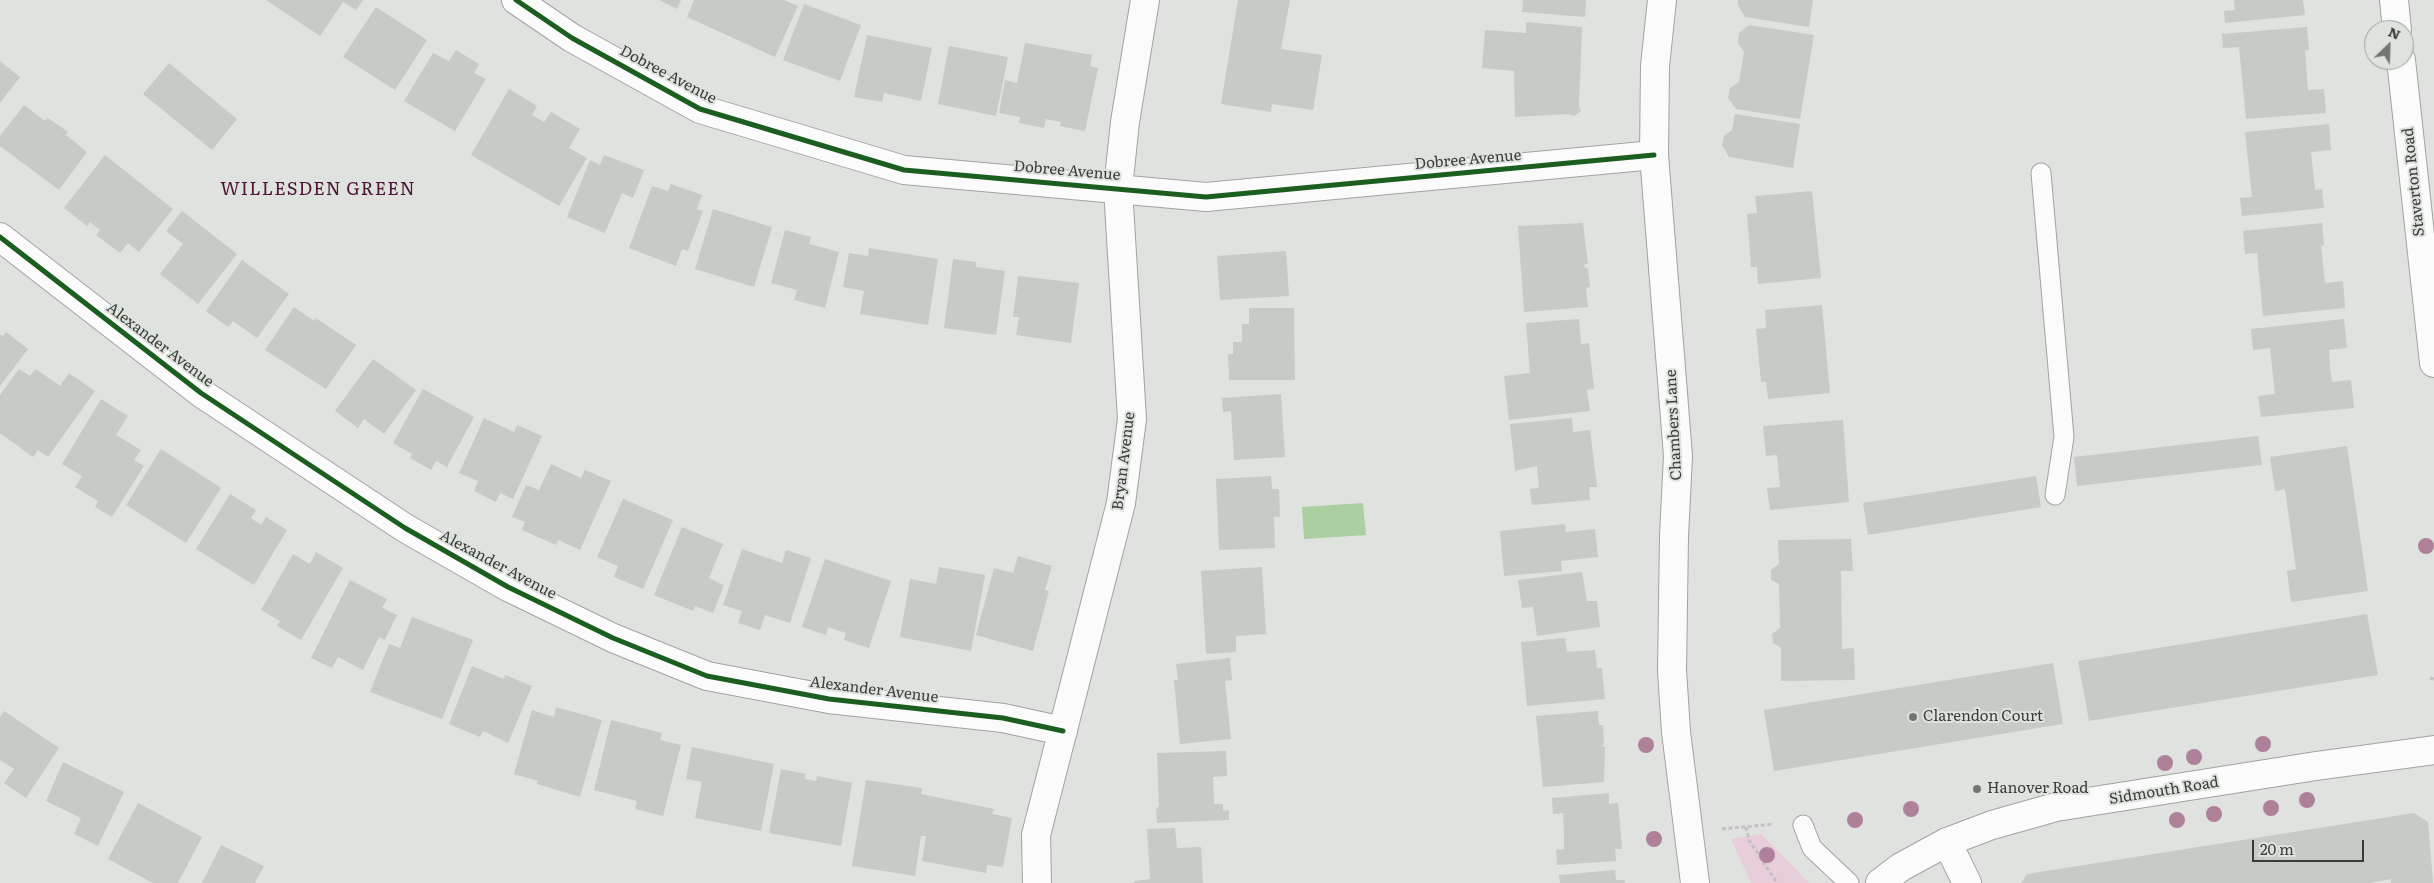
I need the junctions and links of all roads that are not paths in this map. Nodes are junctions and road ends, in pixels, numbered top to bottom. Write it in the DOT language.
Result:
graph roads {
  1 [pos="516,0"];
  2 [pos="1145,0"];
  3 [pos="1662,0"];
  4 [pos="2394,0"];
  5 [pos="2396,20"];
  6 [pos="2402,70"];
  7 [pos="1654,155"];
  8 [pos="2041,173"];
  9 [pos="1118,188"];
  10 [pos="0,237"];
  11 [pos="2434,363"];
  12 [pos="2055,495"];
  13 [pos="1063,731"];
  14 [pos="2434,750"];
  15 [pos="1802,825"];
  16 [pos="1947,842"];
  17 [pos="1698,882"];
  18 [pos="1037,883"];
  19 [pos="1849,883"];
  20 [pos="1880,883"];
  21 [pos="1967,883"];
  1 -- 9 [label="street, Dobree Avenue"];
  2 -- 9 [label="street, Bryan Avenue"];
  3 -- 7 [label="street, Chambers Lane"];
  4 -- 5 [label="street"];
  6 -- 11 [label="street, Staverton Road"];
  7 -- 9 [label="street, Dobree Avenue"];
  7 -- 17 [label="street, Chambers Lane"];
  8 -- 12 [label="lane"];
  9 -- 13 [label="street, Bryan Avenue"];
  10 -- 13 [label="street, Alexander Avenue"];
  13 -- 18 [label="street, Bryan Avenue"];
  14 -- 16 [label="street, Sidmouth Road"];
  15 -- 19 [label="lane"];
  16 -- 20 [label="street, Sidmouth Road"];
  16 -- 21 [label="street"];
}
